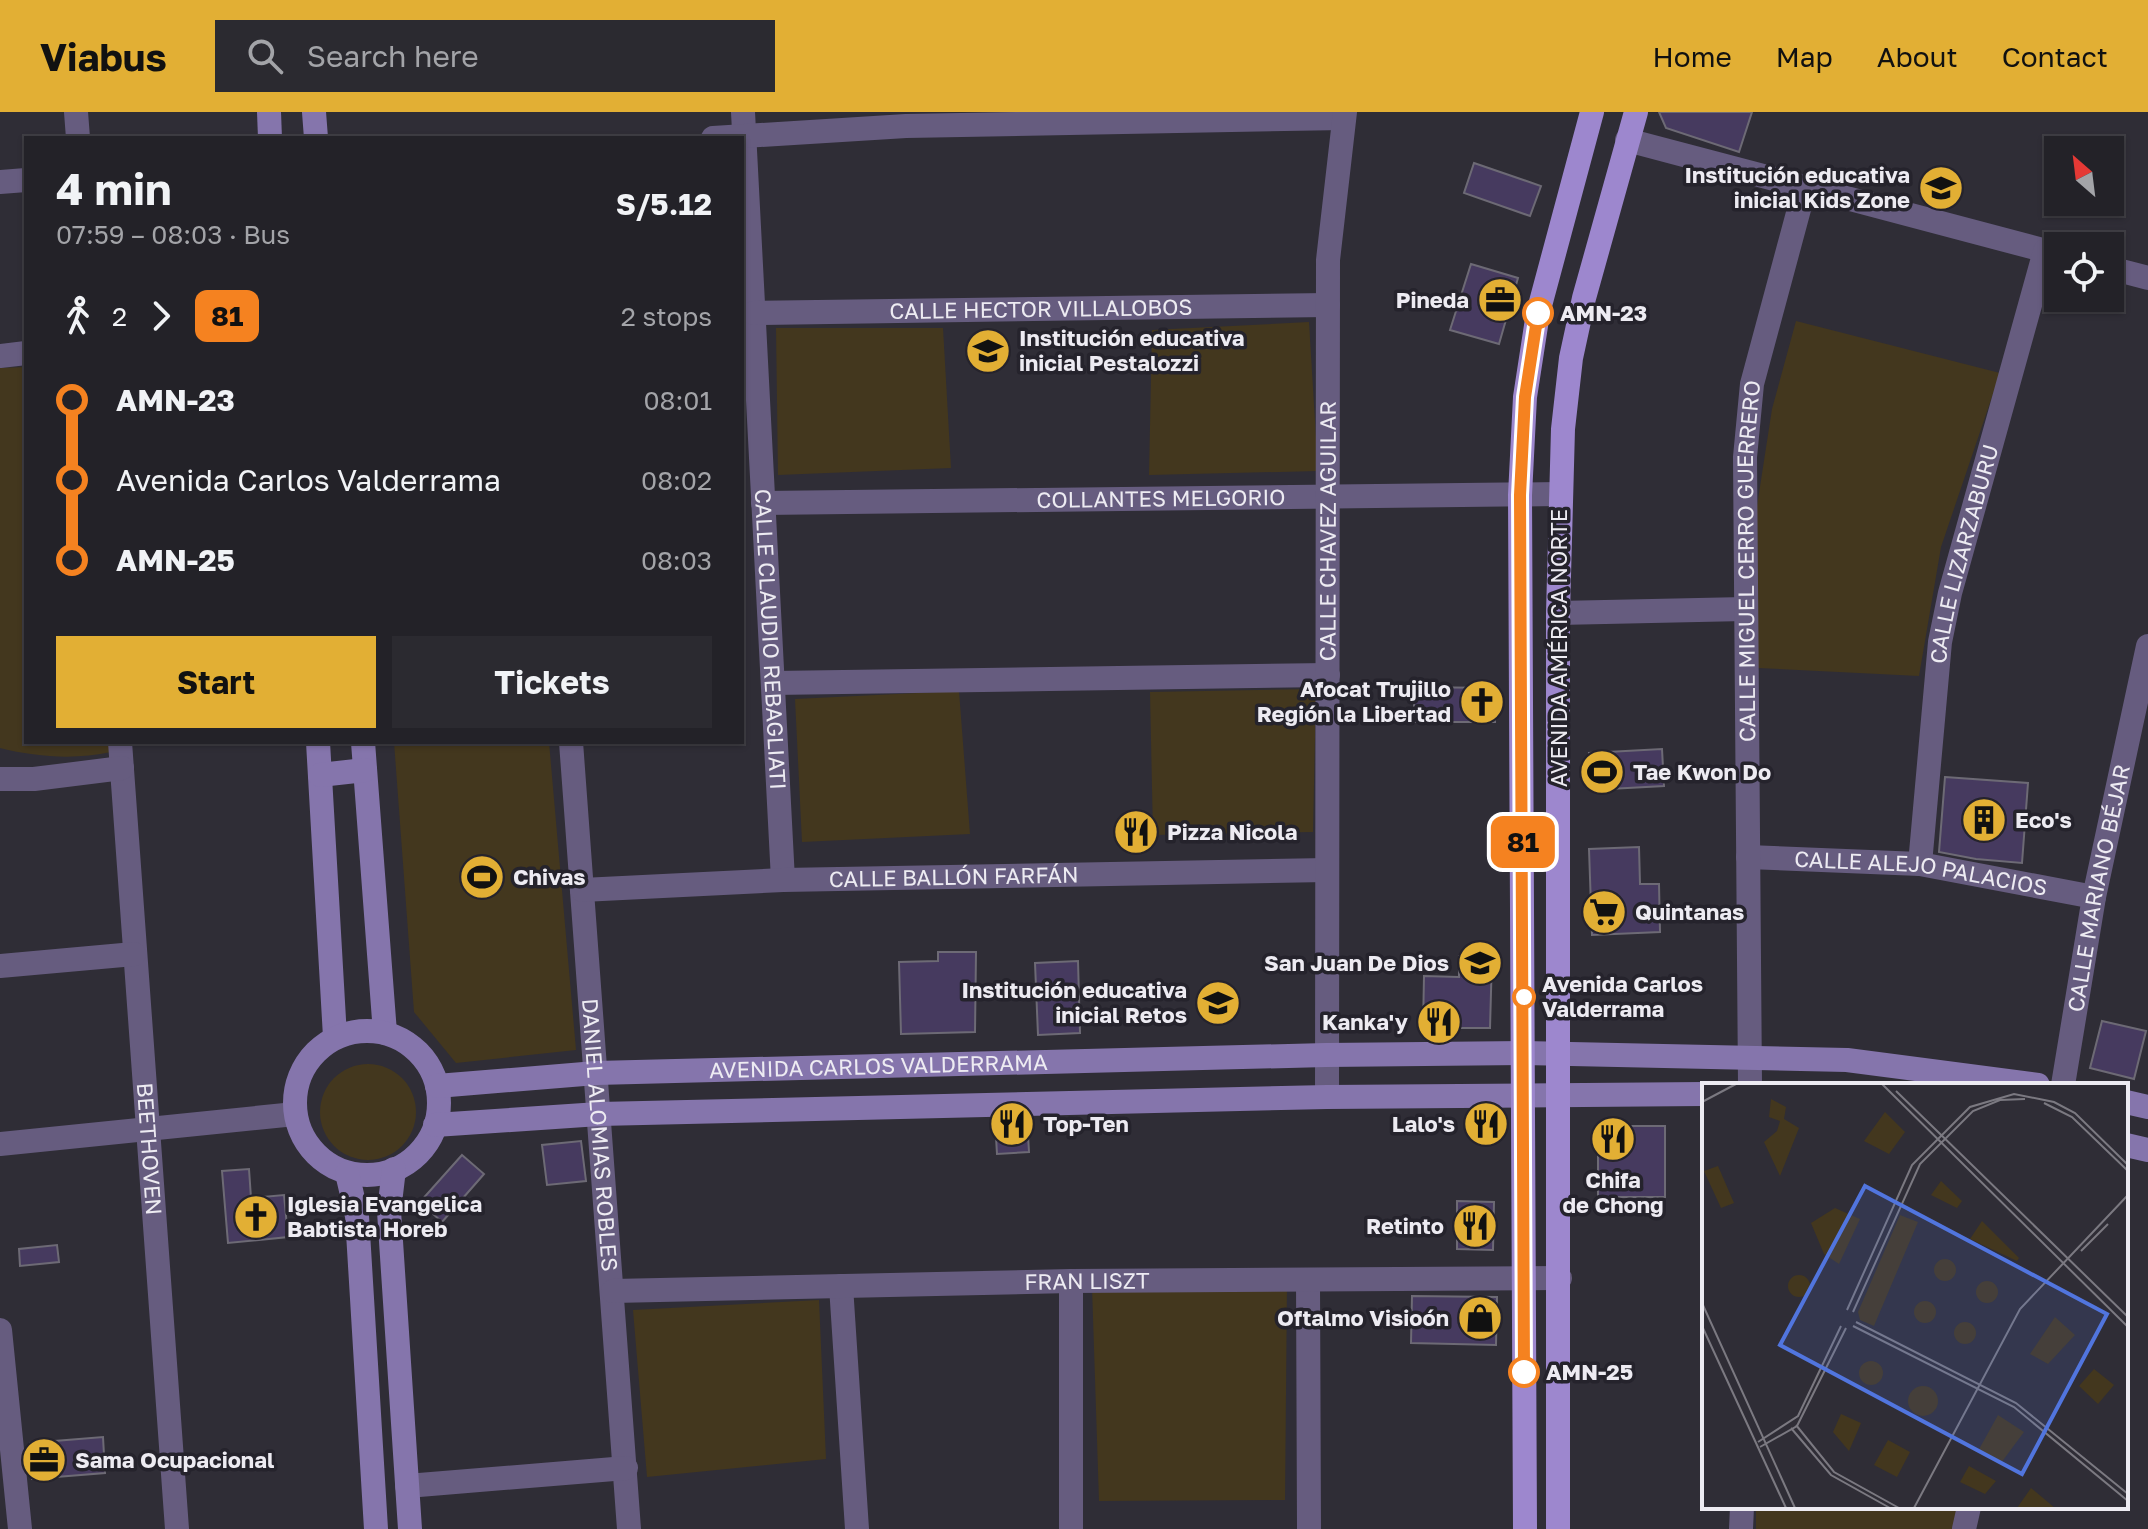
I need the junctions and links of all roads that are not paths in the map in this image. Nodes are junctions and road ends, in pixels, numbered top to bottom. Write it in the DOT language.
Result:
graph roads {
  1 [pos="76,112"];
  2 [pos="269,112"];
  3 [pos="314,112"];
  4 [pos="1636,112"];
  5 [pos="1589,113"];
  6 [pos="1344,115"];
  7 [pos="905,119"];
  8 [pos="743,124"];
  9 [pos="78,136"];
  10 [pos="270,136"];
  11 [pos="316,136"];
  12 [pos="717,136"];
  13 [pos="1627,140"];
  14 [pos="744,143"];
  15 [pos="24,180"];
  16 [pos="0,182"];
  17 [pos="1805,187"];
  18 [pos="2044,251"];
  19 [pos="2124,272"];
  20 [pos="2148,278"];
  21 [pos="2044,280"];
  22 [pos="1328,305"];
  23 [pos="753,313"];
  24 [pos="24,353"];
  25 [pos="0,356"];
  26 [pos="1559,494"];
  27 [pos="1520,495"];
  28 [pos="1329,497"];
  29 [pos="763,503"];
  30 [pos="1745,609"];
  31 [pos="1558,613"];
  32 [pos="2148,646"];
  33 [pos="1328,675"];
  34 [pos="773,683"];
  35 [pos="120,744"];
  36 [pos="318,744"];
  37 [pos="363,744"];
  38 [pos="571,744"];
  39 [pos="122,768"];
  40 [pos="365,770"];
  41 [pos="320,775"];
  42 [pos="0,779"];
  43 [pos="1748,857"];
  44 [pos="1920,864"];
  45 [pos="1327,870"];
  46 [pos="783,880"];
  47 [pos="582,890"];
  48 [pos="2094,897"];
  49 [pos="134,954"];
  50 [pos="0,966"];
  51 [pos="385,1033"];
  52 [pos="335,1037"];
  53 [pos="1524,1053"];
  54 [pos="1559,1053"];
  55 [pos="1326,1055"];
  56 [pos="1750,1056"];
  57 [pos="596,1073"];
  58 [pos="1750,1083"];
  59 [pos="2026,1083"];
  60 [pos="2063,1083"];
  61 [pos="437,1086"];
  62 [pos="1702,1094"];
  63 [pos="1525,1095"];
  64 [pos="1559,1095"];
  65 [pos="1327,1097"];
  66 [pos="2128,1102"];
  67 [pos="2148,1107"];
  68 [pos="295,1114"];
  69 [pos="599,1114"];
  70 [pos="435,1125"];
  71 [pos="147,1129"];
  72 [pos="0,1144"];
  73 [pos="2128,1145"];
  74 [pos="2148,1150"];
  75 [pos="394,1169"];
  76 [pos="347,1173"];
  77 [pos="1524,1278"];
  78 [pos="1560,1278"];
  79 [pos="1308,1280"];
  80 [pos="1071,1281"];
  81 [pos="841,1286"];
  82 [pos="613,1291"];
  83 [pos="0,1330"];
  84 [pos="4,1403"];
  85 [pos="626,1468"];
  86 [pos="407,1486"];
  87 [pos="1742,1509"];
  88 [pos="1969,1509"];
  89 [pos="20,1529"];
  90 [pos="177,1529"];
  91 [pos="376,1529"];
  92 [pos="410,1529"];
  93 [pos="629,1529"];
  94 [pos="857,1529"];
  95 [pos="1071,1529"];
  96 [pos="1309,1529"];
  97 [pos="1525,1529"];
  98 [pos="1558,1529"];
  99 [pos="1741,1529"];
  100 [pos="1964,1529"];
  1 -- 9 [label="street"];
  2 -- 10 [label="street"];
  3 -- 11 [label="street"];
  4 -- 13 [label="main road, AVENIDA AMÉRICA NORTE"];
  5 -- 27 [label="main road, AVENIDA AMÉRICA NORTE"];
  6 -- 7 [label="street"];
  6 -- 22 [label="street, CALLE CHAVEZ AGUILAR"];
  7 -- 8 [label="street"];
  8 -- 12 [label="street"];
  13 -- 17 [label="street"];
  13 -- 26 [label="main road, AVENIDA AMÉRICA NORTE"];
  14 -- 23 [label="street, CALLE CLAUDIO REBAGLIATI"];
  15 -- 16 [label="street"];
  17 -- 18 [label="street"];
  17 -- 30 [label="street, CALLE MIGUEL CERRO GUERRERO"];
  19 -- 20 [label="street"];
  21 -- 44 [label="street, CALLE LIZARZABURU"];
  22 -- 23 [label="street, CALLE HECTOR VILLALOBOS"];
  22 -- 28 [label="street, CALLE CHAVEZ AGUILAR"];
  23 -- 29 [label="street, CALLE CLAUDIO REBAGLIATI"];
  24 -- 25 [label="street"];
  26 -- 27 [label="street, COLLANTES MELGORIO"];
  26 -- 31 [label="main road, AVENIDA AMÉRICA NORTE"];
  27 -- 28 [label="street, COLLANTES MELGORIO"];
  27 -- 53 [label="main road, AVENIDA AMÉRICA NORTE"];
  28 -- 29 [label="street, COLLANTES MELGORIO"];
  28 -- 33 [label="street, CALLE CHAVEZ AGUILAR"];
  29 -- 34 [label="street, CALLE CLAUDIO REBAGLIATI"];
  30 -- 31 [label="street"];
  30 -- 43 [label="street, CALLE MIGUEL CERRO GUERRERO"];
  31 -- 54 [label="main road, AVENIDA AMÉRICA NORTE"];
  32 -- 48 [label="street, CALLE MARIANO BÉJAR"];
  33 -- 34 [label="street"];
  33 -- 45 [label="street, CALLE CHAVEZ AGUILAR"];
  34 -- 46 [label="street, CALLE CLAUDIO REBAGLIATI"];
  35 -- 39 [label="street, BEETHOVEN"];
  36 -- 41 [label="street"];
  37 -- 40 [label="street"];
  38 -- 47 [label="street, DANIEL ALOMIAS ROBLES"];
  39 -- 42 [label="street"];
  39 -- 49 [label="street, BEETHOVEN"];
  40 -- 41 [label="street"];
  40 -- 51 [label="street"];
  41 -- 52 [label="street"];
  43 -- 44 [label="street, CALLE ALEJO PALACIOS"];
  43 -- 56 [label="street, CALLE MIGUEL CERRO GUERRERO"];
  44 -- 48 [label="street, CALLE ALEJO PALACIOS"];
  45 -- 46 [label="street, CALLE BALLÓN FARFÁN"];
  45 -- 55 [label="street, CALLE CHAVEZ AGUILAR"];
  46 -- 47 [label="street, CALLE BALLÓN FARFÁN"];
  47 -- 57 [label="street, DANIEL ALOMIAS ROBLES"];
  48 -- 60 [label="street, CALLE MARIANO BÉJAR"];
  49 -- 50 [label="street"];
  49 -- 71 [label="street, BEETHOVEN"];
  51 -- 52 [label="street"];
  51 -- 61 [label="street"];
  52 -- 68 [label="street"];
  53 -- 54 [label="street, AVENIDA CARLOS VALDERRAMA"];
  53 -- 55 [label="street, AVENIDA CARLOS VALDERRAMA"];
  53 -- 63 [label="main road, AVENIDA AMÉRICA NORTE"];
  54 -- 56 [label="street, AVENIDA CARLOS VALDERRAMA"];
  54 -- 64 [label="main road, AVENIDA AMÉRICA NORTE"];
  55 -- 57 [label="street, AVENIDA CARLOS VALDERRAMA"];
  55 -- 65 [label="street, CALLE CHAVEZ AGUILAR"];
  56 -- 58 [label="street, CALLE MIGUEL CERRO GUERRERO"];
  56 -- 59 [label="street, AVENIDA CARLOS VALDERRAMA"];
  57 -- 61 [label="street, AVENIDA CARLOS VALDERRAMA"];
  57 -- 69 [label="street, DANIEL ALOMIAS ROBLES"];
  61 -- 70 [label="street"];
  62 -- 64 [label="street, AVENIDA CARLOS VALDERRAMA"];
  63 -- 64 [label="street, AVENIDA CARLOS VALDERRAMA"];
  63 -- 65 [label="street, AVENIDA CARLOS VALDERRAMA"];
  63 -- 77 [label="main road, AVENIDA AMÉRICA NORTE"];
  64 -- 78 [label="main road, AVENIDA AMÉRICA NORTE"];
  65 -- 69 [label="street, AVENIDA CARLOS VALDERRAMA"];
  66 -- 67 [label="street"];
  68 -- 71 [label="street"];
  68 -- 76 [label="street"];
  69 -- 70 [label="street, AVENIDA CARLOS VALDERRAMA"];
  69 -- 82 [label="street, DANIEL ALOMIAS ROBLES"];
  70 -- 75 [label="street"];
  71 -- 72 [label="street"];
  71 -- 90 [label="street, BEETHOVEN"];
  73 -- 74 [label="street"];
  75 -- 76 [label="street"];
  75 -- 86 [label="street"];
  76 -- 91 [label="street"];
  77 -- 78 [label="street, FRAN LISZT"];
  77 -- 79 [label="street, FRAN LISZT"];
  77 -- 97 [label="main road, AVENIDA AMÉRICA NORTE"];
  78 -- 98 [label="main road, AVENIDA AMÉRICA NORTE"];
  79 -- 80 [label="street, FRAN LISZT"];
  79 -- 96 [label="street"];
  80 -- 81 [label="street, FRAN LISZT"];
  80 -- 95 [label="street"];
  81 -- 82 [label="street, FRAN LISZT"];
  81 -- 94 [label="street"];
  82 -- 85 [label="street, DANIEL ALOMIAS ROBLES"];
  83 -- 84 [label="street"];
  84 -- 89 [label="street"];
  85 -- 86 [label="street"];
  85 -- 93 [label="street, DANIEL ALOMIAS ROBLES"];
  86 -- 92 [label="street"];
  87 -- 99 [label="street"];
  88 -- 100 [label="street"];
}
